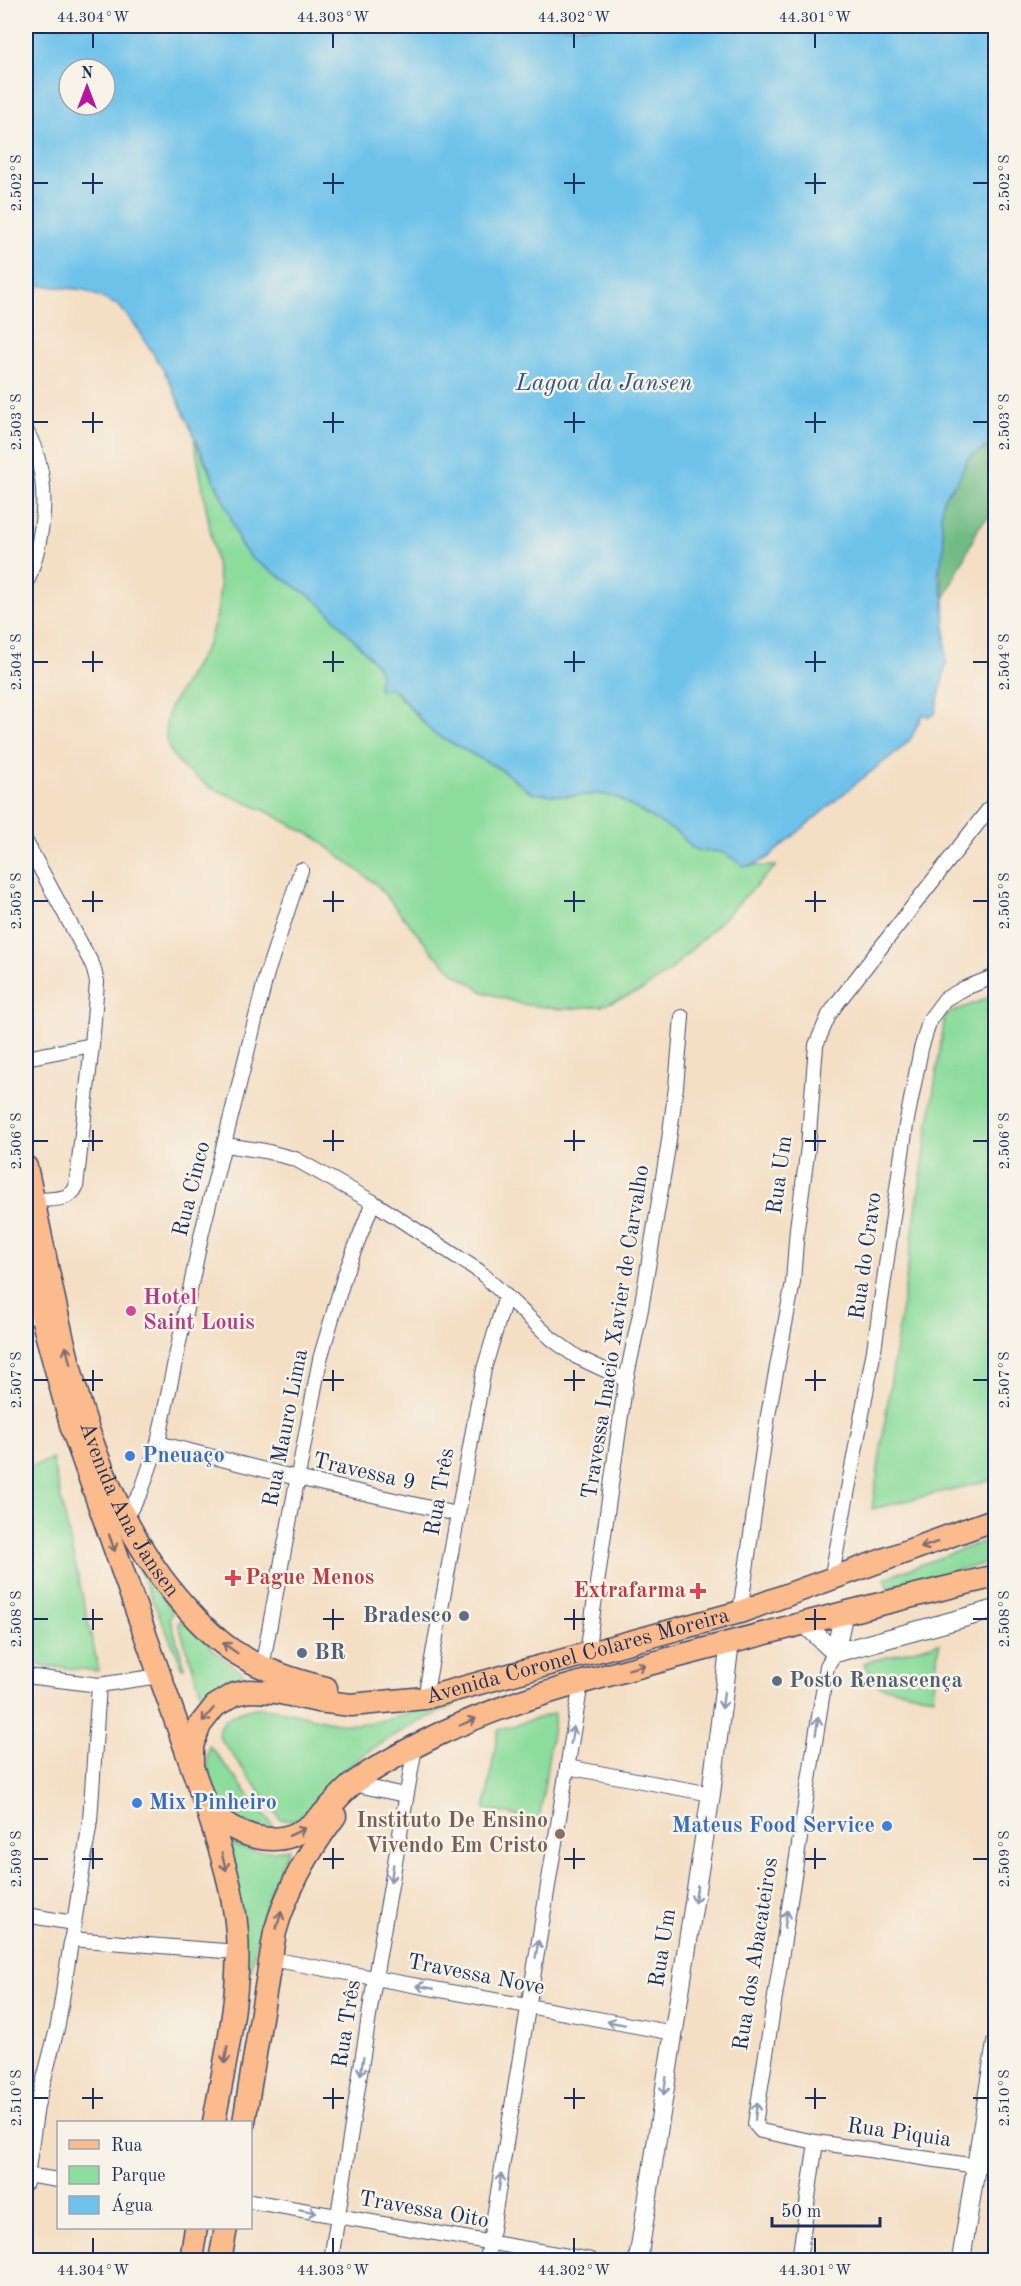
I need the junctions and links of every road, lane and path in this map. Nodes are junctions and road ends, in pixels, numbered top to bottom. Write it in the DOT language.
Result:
graph roads {
  1 [pos="26,430"];
  2 [pos="26,585"];
  3 [pos="996,800"];
  4 [pos="26,842"];
  5 [pos="302,870"];
  6 [pos="996,976"];
  7 [pos="682,1017"];
  8 [pos="92,1045"];
  9 [pos="26,1058"];
  10 [pos="225,1145"];
  11 [pos="26,1167"];
  12 [pos="33,1200"];
  13 [pos="373,1202"];
  14 [pos="26,1245"];
  15 [pos="506,1296"];
  16 [pos="33,1315"];
  17 [pos="626,1380"];
  18 [pos="158,1443"];
  19 [pos="297,1478"];
  20 [pos="457,1514"];
  21 [pos="125,1518"];
  22 [pos="992,1521"];
  23 [pos="996,1576"];
  24 [pos="831,1580"];
  25 [pos="996,1609"];
  26 [pos="740,1612"];
  27 [pos="844,1612"];
  28 [pos="804,1623"];
  29 [pos="730,1642"];
  30 [pos="835,1653"];
  31 [pos="587,1654"];
  32 [pos="262,1667"];
  33 [pos="26,1676"];
  34 [pos="159,1676"];
  35 [pos="580,1683"];
  36 [pos="99,1685"];
  37 [pos="415,1700"];
  38 [pos="415,1747"];
  39 [pos="192,1767"];
  40 [pos="567,1767"];
  41 [pos="362,1786"];
  42 [pos="711,1794"];
  43 [pos="405,1795"];
  44 [pos="207,1809"];
  45 [pos="26,1915"];
  46 [pos="73,1923"];
  47 [pos="71,1939"];
  48 [pos="237,1952"];
  49 [pos="271,1959"];
  50 [pos="375,1978"];
  51 [pos="528,2006"];
  52 [pos="674,2033"];
  53 [pos="996,2043"];
  54 [pos="214,2121"];
  55 [pos="244,2121"];
  56 [pos="816,2142"];
  57 [pos="976,2166"];
  58 [pos="26,2177"];
  59 [pos="57,2180"];
  60 [pos="252,2201"];
  61 [pos="339,2217"];
  62 [pos="196,2229"];
  63 [pos="226,2229"];
  64 [pos="490,2243"];
  65 [pos="191,2260"];
  66 [pos="220,2260"];
  67 [pos="332,2260"];
  68 [pos="488,2260"];
  69 [pos="591,2260"];
  70 [pos="638,2260"];
  71 [pos="799,2260"];
  72 [pos="961,2260"];
  1 -- 2 [label="street"];
  3 -- 26 [label="street, Rua Um"];
  4 -- 8 [label="street"];
  5 -- 10 [label="street, Rua Cinco"];
  6 -- 24 [label="street, Rua do Cravo"];
  7 -- 17 [label="street, Travessa Inacio Xavier de Carvalho"];
  8 -- 9 [label="street"];
  8 -- 12 [label="street"];
  10 -- 13 [label="street"];
  10 -- 18 [label="street, Rua Cinco"];
  11 -- 12 [label="main road, Avenida Ana Jansen"];
  21 -- 12 [label="main road, Avenida Ana Jansen, one-way"];
  13 -- 15 [label="street"];
  13 -- 19 [label="street, Rua Mauro Lima"];
  14 -- 16 [label="main road, Avenida Ana Jansen"];
  15 -- 17 [label="street"];
  15 -- 20 [label="street, Rua Três"];
  16 -- 34 [label="main road, Avenida Ana Jansen, one-way"];
  17 -- 31 [label="street, Travessa Inacio Xavier de Carvalho"];
  18 -- 19 [label="street, Travessa 9"];
  18 -- 21 [label="street, Rua Cinco"];
  19 -- 20 [label="street, Travessa 9"];
  19 -- 32 [label="street, Rua Mauro Lima"];
  20 -- 37 [label="street, Rua Três"];
  32 -- 21 [label="main road, Avenida Ana Jansen, one-way"];
  22 -- 24 [label="main road, Avenida Coronel Colares Moreira, one-way"];
  23 -- 27 [label="main road, Avenida Coronel Colares Moreira"];
  24 -- 26 [label="main road, Avenida Coronel Colares Moreira"];
  25 -- 30 [label="street"];
  26 -- 31 [label="main road, Avenida Coronel Colares Moreira"];
  27 -- 28 [label="main road, Avenida Coronel Colares Moreira"];
  27 -- 30 [label="street, Rua dos Abacateiros"];
  28 -- 29 [label="main road, Avenida Coronel Colares Moreira"];
  28 -- 30 [label="street"];
  35 -- 29 [label="main road, Avenida Coronel Colares Moreira, one-way"];
  29 -- 42 [label="street, Rua Um, one-way"];
  56 -- 30 [label="street, Rua dos Abacateiros, one-way"];
  31 -- 37 [label="main road, Avenida Coronel Colares Moreira"];
  32 -- 37 [label="main road, Avenida Ana Jansen"];
  33 -- 36 [label="street"];
  34 -- 36 [label="street"];
  34 -- 39 [label="main road, Avenida Ana Jansen"];
  38 -- 35 [label="main road, Avenida Coronel Colares Moreira, one-way"];
  40 -- 35 [label="street, one-way"];
  36 -- 46 [label="street"];
  37 -- 39 [label="main road, Avenida Coronel Colares Moreira, one-way"];
  38 -- 41 [label="main road"];
  38 -- 43 [label="street, Rua Três"];
  44 -- 38 [label="main road, Avenida Coronel Colares Moreira, one-way"];
  39 -- 44 [label="main road, Avenida Ana Jansen"];
  40 -- 42 [label="street"];
  51 -- 40 [label="street, one-way"];
  41 -- 43 [label="street"];
  49 -- 41 [label="main road, one-way"];
  42 -- 52 [label="street, Rua Um, one-way"];
  43 -- 50 [label="street, Rua Três, one-way"];
  44 -- 48 [label="main road, Avenida Ana Jansen, one-way"];
  45 -- 46 [label="street"];
  46 -- 47 [label="street"];
  47 -- 48 [label="street"];
  47 -- 58 [label="street"];
  48 -- 54 [label="main road, Avenida Ana Jansen, one-way"];
  49 -- 50 [label="street, Travessa Nove"];
  49 -- 55 [label="main road"];
  51 -- 50 [label="street, Travessa Nove, one-way"];
  50 -- 61 [label="street, Rua Três, one-way"];
  52 -- 51 [label="street, Travessa Nove, one-way"];
  64 -- 51 [label="street, one-way"];
  52 -- 70 [label="street, Rua Um, one-way"];
  53 -- 57 [label="street"];
  56 -- 57 [label="street, Rua Piquia"];
  56 -- 71 [label="street"];
  57 -- 72 [label="street"];
  58 -- 59 [label="street"];
  60 -- 61 [label="street, Travessa Oito, one-way"];
  61 -- 64 [label="street, Travessa Oito"];
  61 -- 67 [label="street, Rua Três"];
  62 -- 65 [label="main road"];
  63 -- 66 [label="main road"];
  64 -- 68 [label="street"];
  64 -- 69 [label="street, Travessa Oito"];
}
